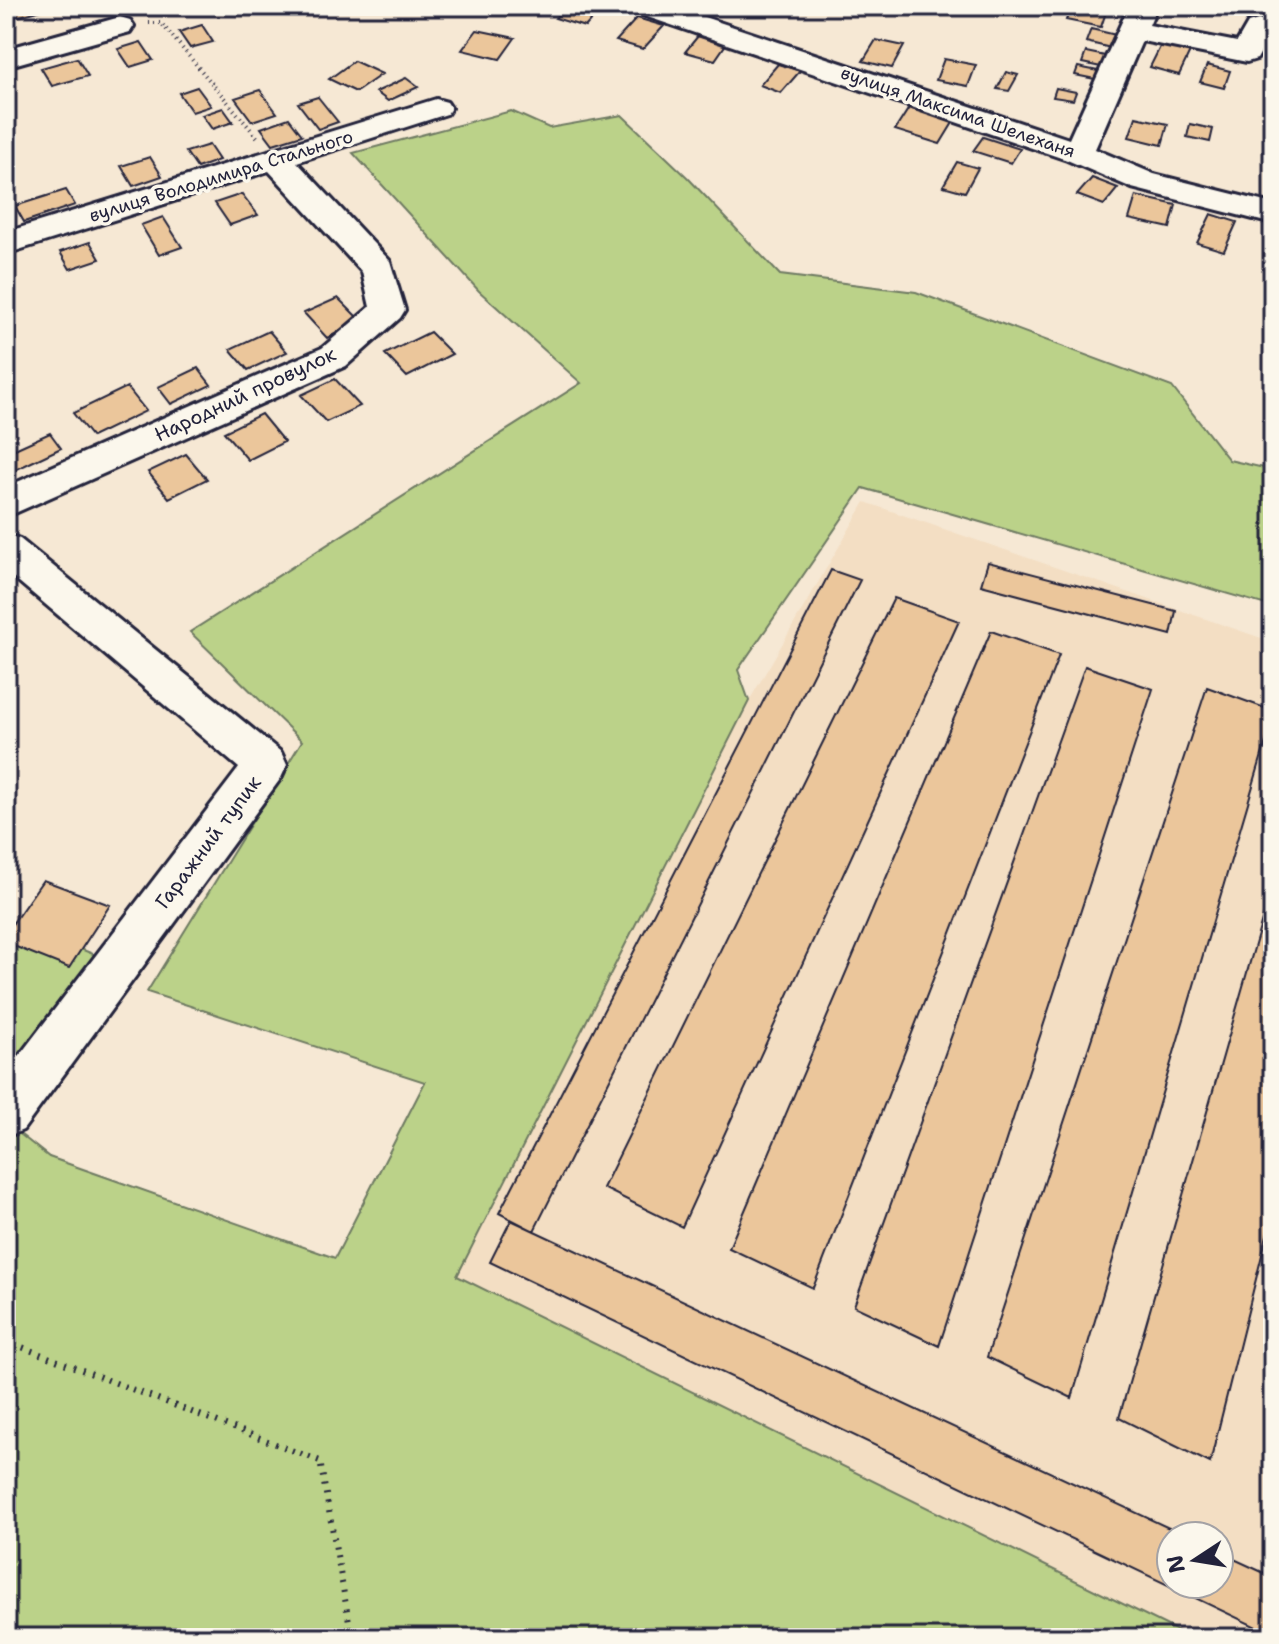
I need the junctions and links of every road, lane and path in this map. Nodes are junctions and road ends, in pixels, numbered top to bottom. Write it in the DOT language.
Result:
graph roads {
  1 [pos="643,6"];
  2 [pos="1138,18"];
  3 [pos="120,26"];
  4 [pos="1273,32"];
  5 [pos="6,58"];
  6 [pos="436,108"];
  7 [pos="1078,153"];
  8 [pos="276,159"];
  9 [pos="1273,214"];
  10 [pos="6,243"];
  11 [pos="6,503"];
  12 [pos="6,549"];
  13 [pos="6,1113"];
  14 [pos="6,1341"];
  15 [pos="352,1638"];
  1 -- 7 [label="street, вулиця Максима Шелеханя"];
  2 -- 4 [label="street"];
  2 -- 7 [label="street"];
  3 -- 5 [label="street"];
  3 -- 8 [label="path"];
  6 -- 8 [label="street, вулиця Володимира Стального"];
  7 -- 9 [label="street, вулиця Максима Шелеханя"];
  8 -- 10 [label="street, вулиця Володимира Стального"];
  8 -- 11 [label="street, Народний провулок"];
  12 -- 13 [label="street, Гаражний тупик"];
  14 -- 15 [label="path"];
}
